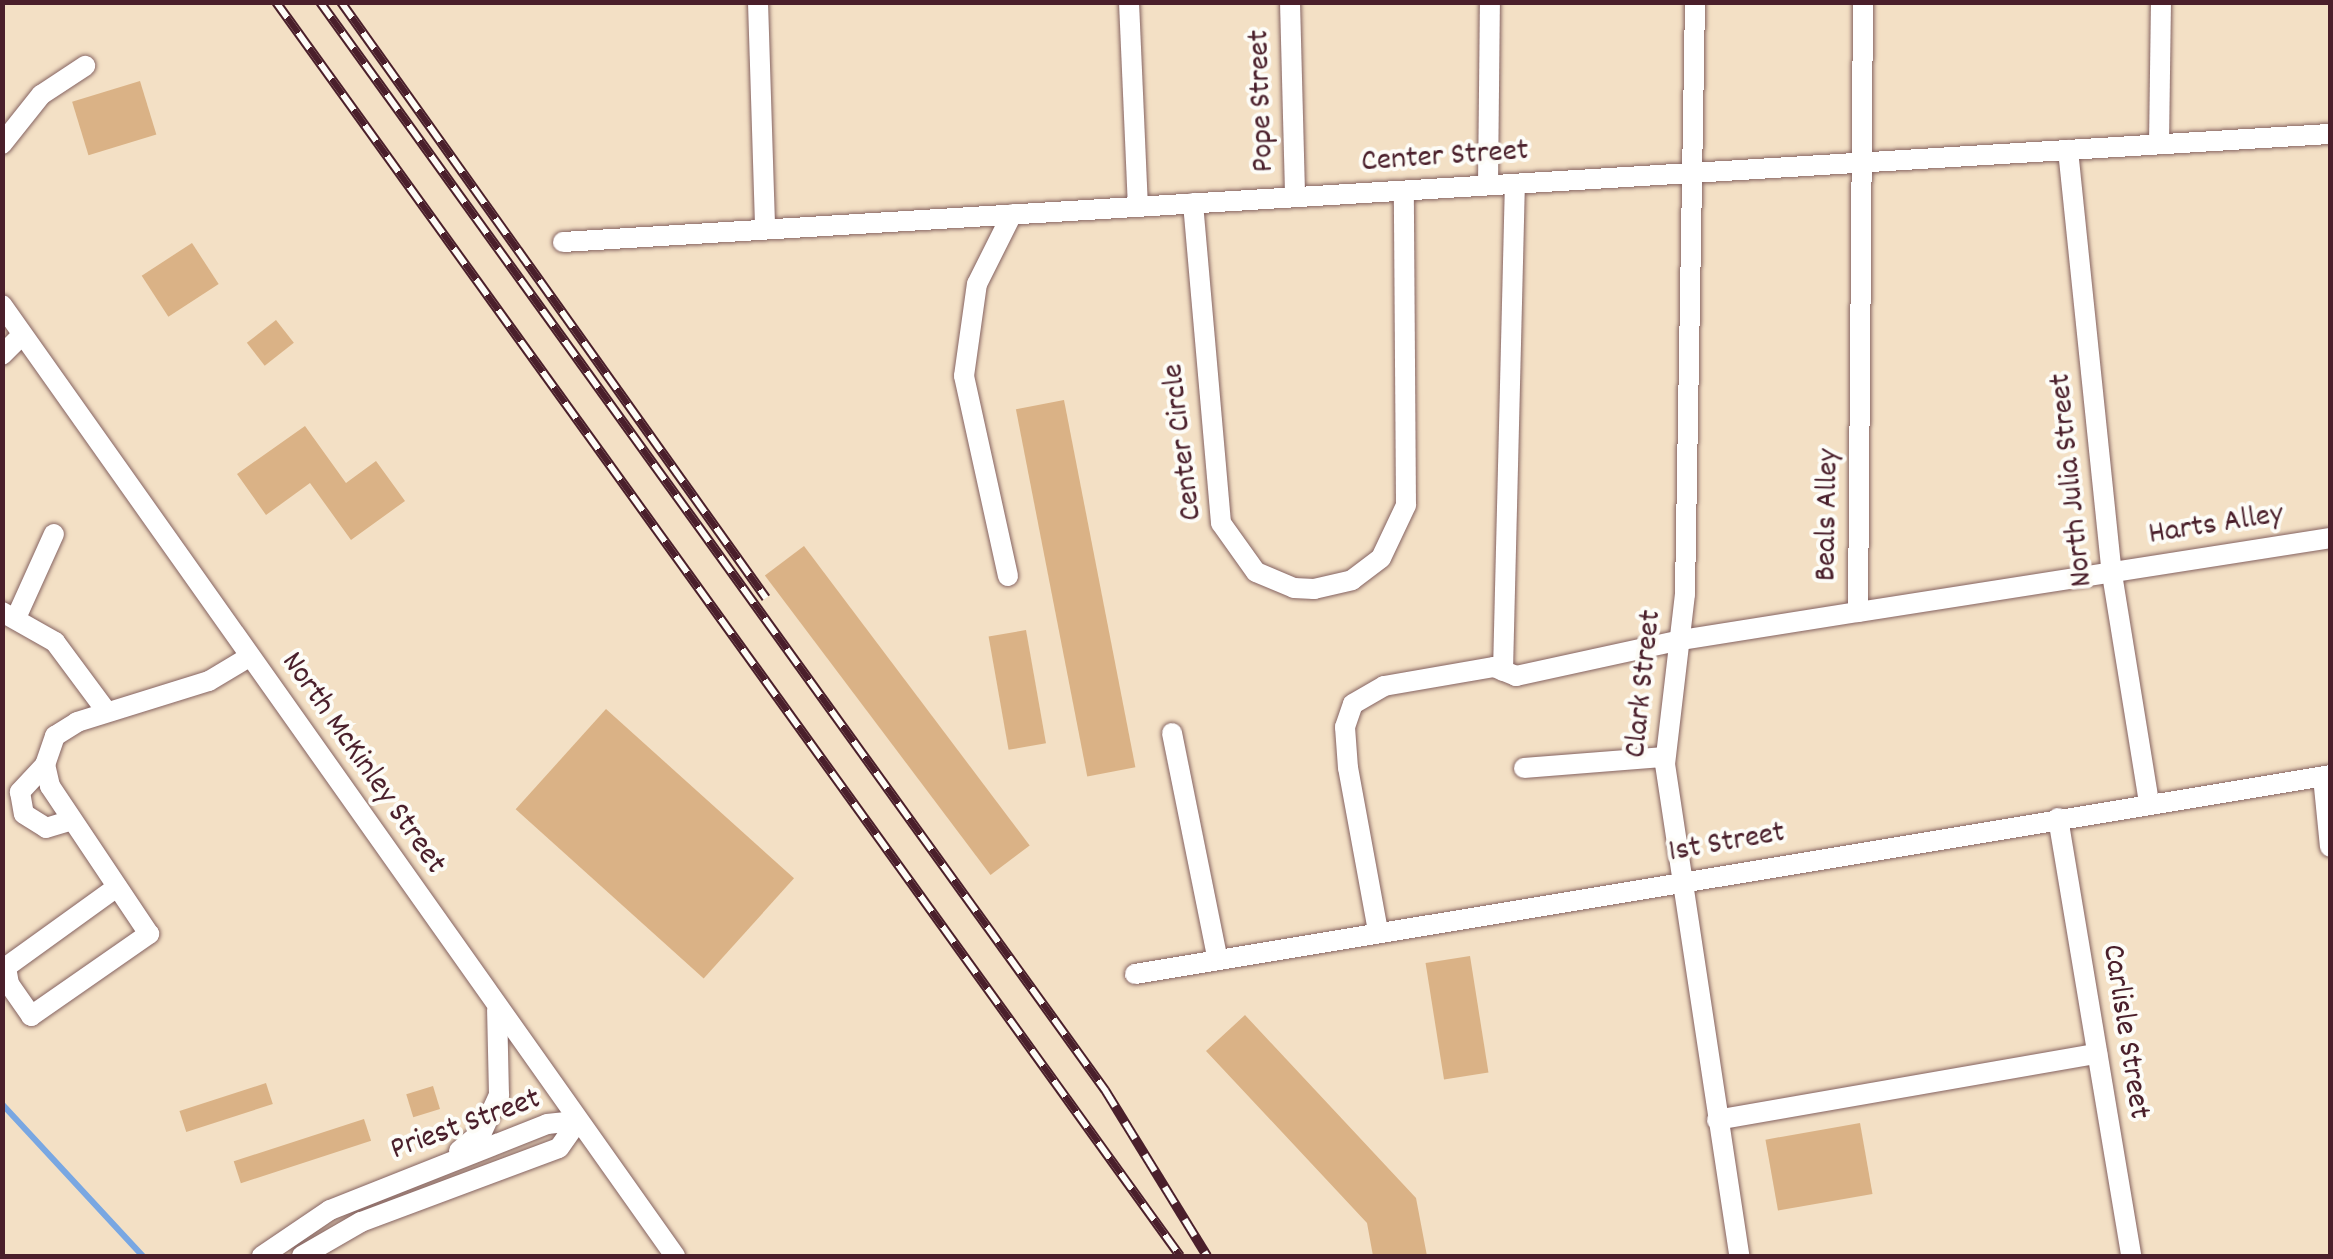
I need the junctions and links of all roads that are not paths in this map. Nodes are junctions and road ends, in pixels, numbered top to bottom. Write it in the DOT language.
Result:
graph roads {
  1 [pos="758,2"];
  2 [pos="1129,2"];
  3 [pos="1290,2"];
  4 [pos="1490,2"];
  5 [pos="1695,2"];
  6 [pos="1863,2"];
  7 [pos="2161,2"];
  8 [pos="84,66"];
  9 [pos="2330,134"];
  10 [pos="2,144"];
  11 [pos="2158,144"];
  12 [pos="2068,150"];
  13 [pos="1862,162"];
  14 [pos="1692,173"];
  15 [pos="1515,184"];
  16 [pos="1488,185"];
  17 [pos="1404,190"];
  18 [pos="1295,197"];
  19 [pos="1194,203"];
  20 [pos="1138,206"];
  21 [pos="1012,214"];
  22 [pos="765,229"];
  23 [pos="563,242"];
  24 [pos="2,304"];
  25 [pos="22,335"];
  26 [pos="2,354"];
  27 [pos="54,534"];
  28 [pos="2330,538"];
  29 [pos="2112,574"];
  30 [pos="1008,576"];
  31 [pos="1858,612"];
  32 [pos="9,615"];
  33 [pos="1681,640"];
  34 [pos="249,657"];
  35 [pos="1503,670"];
  36 [pos="107,712"];
  37 [pos="1172,732"];
  38 [pos="1665,756"];
  39 [pos="45,765"];
  40 [pos="1524,768"];
  41 [pos="2327,776"];
  42 [pos="2149,803"];
  43 [pos="2058,818"];
  44 [pos="72,820"];
  45 [pos="2330,847"];
  46 [pos="1679,882"];
  47 [pos="117,887"];
  48 [pos="1378,931"];
  49 [pos="1217,957"];
  50 [pos="1135,974"];
  51 [pos="497,1008"];
  52 [pos="2097,1054"];
  53 [pos="1717,1120"];
  54 [pos="578,1122"];
  55 [pos="446,1161"];
  56 [pos="262,1256"];
  57 [pos="302,1256"];
  58 [pos="675,1256"];
  59 [pos="1739,1256"];
  60 [pos="2131,1256"];
  1 -- 22 [label="street"];
  2 -- 20 [label="street"];
  3 -- 18 [label="street, Pope Street"];
  4 -- 16 [label="street"];
  5 -- 14 [label="street, Clark Street"];
  6 -- 13 [label="street, Beals Alley"];
  7 -- 11 [label="street"];
  8 -- 10 [label="street"];
  9 -- 11 [label="street, Center Street"];
  11 -- 12 [label="street, Center Street"];
  12 -- 13 [label="street, Center Street"];
  12 -- 29 [label="street, North Julia Street"];
  13 -- 14 [label="street, Center Street"];
  13 -- 31 [label="street, Beals Alley"];
  14 -- 15 [label="street, Center Street"];
  14 -- 33 [label="street, Clark Street"];
  15 -- 16 [label="street, Center Street"];
  15 -- 35 [label="street"];
  16 -- 17 [label="street, Center Street"];
  17 -- 18 [label="street, Center Street"];
  17 -- 19 [label="street, Center Circle"];
  18 -- 19 [label="street, Center Street"];
  19 -- 20 [label="street, Center Street"];
  20 -- 21 [label="street, Center Street"];
  21 -- 22 [label="street, Center Street"];
  21 -- 30 [label="street"];
  22 -- 23 [label="street, Center Street"];
  24 -- 25 [label="street, North McKinley Street"];
  25 -- 26 [label="street"];
  25 -- 34 [label="street, North McKinley Street"];
  27 -- 32 [label="street"];
  28 -- 29 [label="street, Harts Alley"];
  29 -- 31 [label="street, Beals Alley"];
  29 -- 42 [label="street, North Julia Street"];
  31 -- 33 [label="street"];
  32 -- 36 [label="street"];
  33 -- 35 [label="street"];
  33 -- 38 [label="street, Clark Street"];
  34 -- 36 [label="street"];
  34 -- 51 [label="street, North McKinley Street"];
  35 -- 48 [label="street"];
  36 -- 39 [label="street"];
  37 -- 49 [label="street"];
  38 -- 40 [label="street"];
  38 -- 46 [label="street, Clark Street"];
  39 -- 44 [label="street"];
  39 -- 44 [label="street"];
  41 -- 42 [label="street, 1st Street"];
  41 -- 45 [label="street"];
  42 -- 43 [label="street, 1st Street"];
  43 -- 46 [label="street, 1st Street"];
  43 -- 52 [label="street, Carlisle Street"];
  44 -- 47 [label="street"];
  46 -- 48 [label="street, 1st Street"];
  46 -- 53 [label="street, Clark Street"];
  47 -- 47 [label="street"];
  48 -- 49 [label="street, 1st Street"];
  49 -- 50 [label="street, 1st Street"];
  51 -- 54 [label="street, North McKinley Street"];
  51 -- 55 [label="street"];
  52 -- 53 [label="street"];
  52 -- 60 [label="street, Carlisle Street"];
  53 -- 59 [label="street, Clark Street"];
  54 -- 55 [label="street, Priest Street"];
  54 -- 57 [label="street, Priest Street"];
  54 -- 58 [label="street, North McKinley Street"];
  55 -- 56 [label="street, Priest Street"];
}
